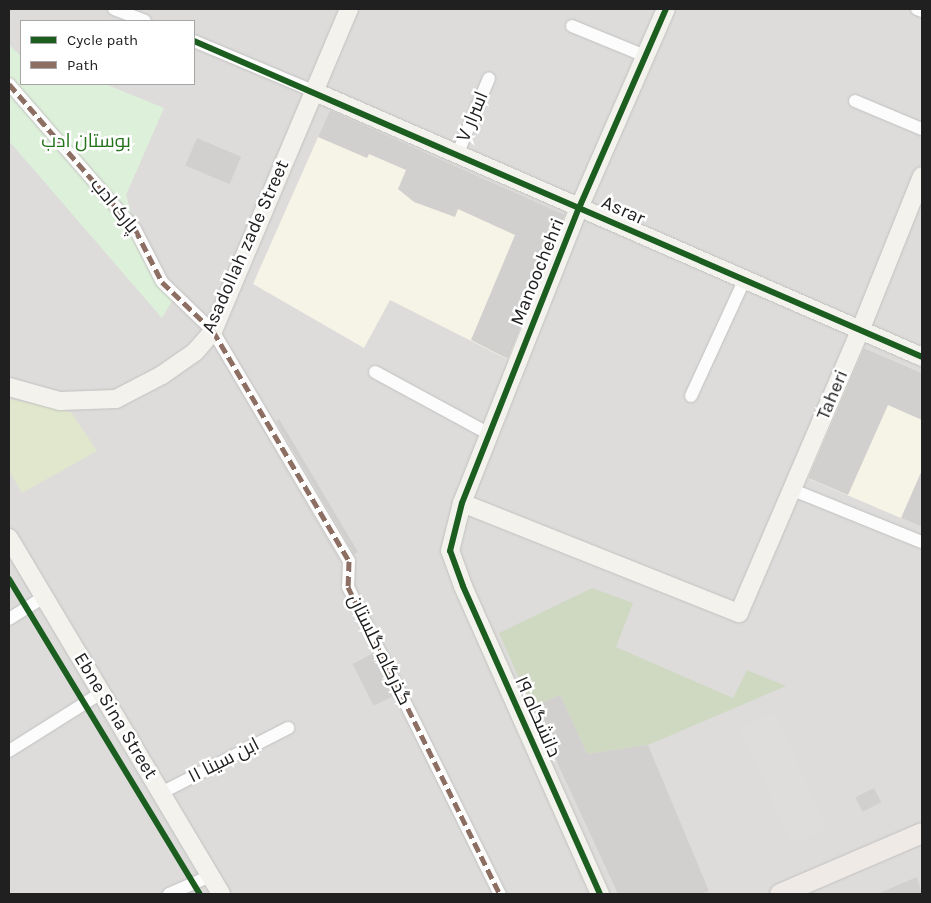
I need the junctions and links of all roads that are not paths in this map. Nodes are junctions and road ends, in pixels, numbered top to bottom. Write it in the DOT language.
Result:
graph roads {
  1 [pos="114,9"];
  2 [pos="349,9"];
  3 [pos="666,9"];
  4 [pos="916,9"];
  5 [pos="922,11"];
  6 [pos="142,20"];
  7 [pos="572,26"];
  8 [pos="195,41"];
  9 [pos="645,56"];
  10 [pos="489,78"];
  11 [pos="9,84"];
  12 [pos="313,90"];
  13 [pos="855,101"];
  14 [pos="922,129"];
  15 [pos="457,155"];
  16 [pos="922,176"];
  17 [pos="579,208"];
  18 [pos="744,280"];
  19 [pos="213,331"];
  20 [pos="860,331"];
  21 [pos="922,357"];
  22 [pos="375,372"];
  23 [pos="9,387"];
  24 [pos="691,396"];
  25 [pos="489,434"];
  26 [pos="793,490"];
  27 [pos="462,503"];
  28 [pos="9,538"];
  29 [pos="922,542"];
  30 [pos="450,551"];
  31 [pos="44,598"];
  32 [pos="9,619"];
  33 [pos="101,693"];
  34 [pos="288,728"];
  35 [pos="9,751"];
  36 [pos="161,793"];
  37 [pos="922,833"];
  38 [pos="210,876"];
  39 [pos="169,894"];
  40 [pos="221,894"];
  41 [pos="500,894"];
  42 [pos="600,894"];
  43 [pos="780,894"];
  1 -- 6 [label="street"];
  2 -- 12 [label="street, Asadollah zade Street"];
  3 -- 9 [label="street, Manoochehri"];
  4 -- 5 [label="street"];
  7 -- 9 [label="street"];
  8 -- 12 [label="street"];
  9 -- 17 [label="street, Manoochehri"];
  10 -- 15 [label="street, اسرار ۷"];
  11 -- 19 [label="street, پارک ادب"];
  12 -- 15 [label="street, Asrar"];
  12 -- 19 [label="street, Asadollah zade Street"];
  13 -- 14 [label="street"];
  15 -- 17 [label="street, Asrar"];
  16 -- 20 [label="street, Taheri"];
  17 -- 18 [label="street, Asrar"];
  17 -- 25 [label="street, Manoochehri"];
  18 -- 20 [label="street, Asrar"];
  18 -- 24 [label="street"];
  19 -- 23 [label="street, Asadollah zade Street"];
  19 -- 41 [label="street, گذرگاه گلستان"];
  20 -- 21 [label="street, Asrar"];
  20 -- 26 [label="street, Taheri"];
  22 -- 25 [label="street"];
  25 -- 27 [label="street, Manoochehri"];
  26 -- 27 [label="street, Taheri"];
  26 -- 29 [label="street"];
  27 -- 30 [label="street, Manoochehri"];
  28 -- 31 [label="street, Ebne Sina Street"];
  30 -- 42 [label="street, دانشگاه ۱۹"];
  31 -- 32 [label="street"];
  31 -- 33 [label="street, Ebne Sina Street"];
  33 -- 35 [label="street"];
  33 -- 36 [label="street, Ebne Sina Street"];
  34 -- 36 [label="street, ابن سینا ۱۱"];
  36 -- 38 [label="street, Ebne Sina Street"];
  37 -- 43 [label="main road"];
  38 -- 39 [label="street"];
  38 -- 40 [label="street, Ebne Sina Street"];
}
